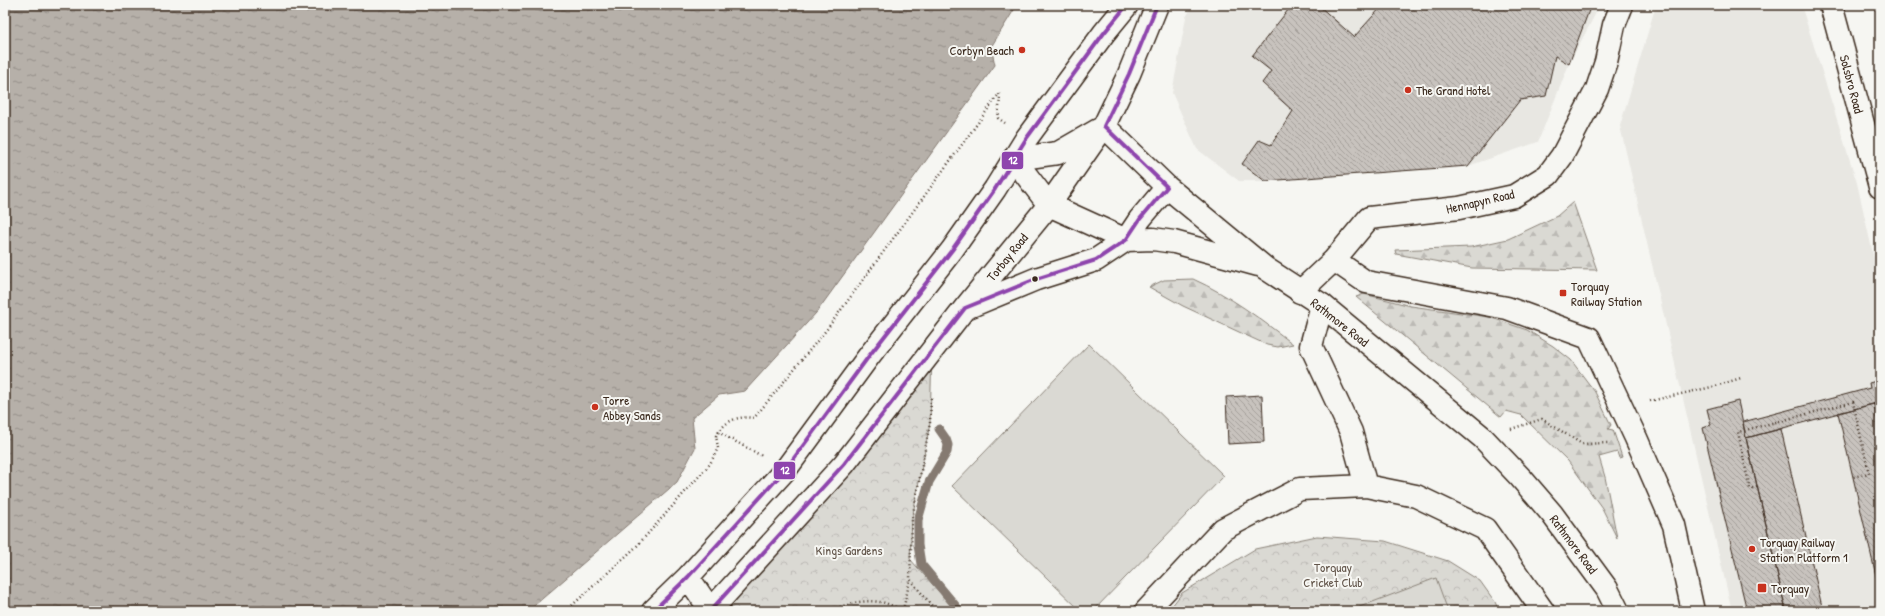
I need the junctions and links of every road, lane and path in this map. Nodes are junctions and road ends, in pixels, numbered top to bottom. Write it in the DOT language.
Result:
graph roads {
  1 [pos="1127,5"];
  2 [pos="1157,5"];
  3 [pos="1622,5"];
  4 [pos="1831,5"];
  5 [pos="999,94"];
  6 [pos="1104,126"];
  7 [pos="1014,159"];
  8 [pos="1167,187"];
  9 [pos="1880,187"];
  10 [pos="1049,204"];
  11 [pos="1126,240"];
  12 [pos="1334,260"];
  13 [pos="1265,268"];
  14 [pos="1300,292"];
  15 [pos="1322,305"];
  16 [pos="965,308"];
  17 [pos="932,352"];
  18 [pos="1741,378"];
  19 [pos="1622,408"];
  20 [pos="1542,420"];
  21 [pos="718,432"];
  22 [pos="1638,442"];
  23 [pos="786,469"];
  24 [pos="1853,477"];
  25 [pos="1366,486"];
  26 [pos="1757,487"];
  27 [pos="688,577"];
  28 [pos="910,579"];
  29 [pos="566,611"];
  30 [pos="653,611"];
  31 [pos="710,611"];
  32 [pos="833,611"];
  33 [pos="903,611"];
  34 [pos="936,611"];
  35 [pos="1146,611"];
  36 [pos="1543,611"];
  37 [pos="1618,611"];
  38 [pos="1693,611"];
  1 -- 7 [label="main road"];
  2 -- 6 [label="main road, Torbay Road"];
  3 -- 12 [label="main road, Hennapyn Road"];
  4 -- 9 [label="main road, Solsbro Road"];
  5 -- 21 [label="path"];
  6 -- 7 [label="main road"];
  6 -- 8 [label="main road, Rathmore Road"];
  6 -- 10 [label="main road, Torbay Road"];
  7 -- 10 [label="main road"];
  7 -- 23 [label="main road"];
  8 -- 11 [label="main road"];
  8 -- 13 [label="main road, Rathmore Road"];
  10 -- 11 [label="main road"];
  10 -- 16 [label="main road, Torbay Road"];
  11 -- 13 [label="main road"];
  11 -- 16 [label="main road"];
  12 -- 14 [label="main road, Hennapyn Road"];
  12 -- 19 [label="main road"];
  13 -- 14 [label="main road, Rathmore Road"];
  14 -- 15 [label="main road, Rathmore Road"];
  15 -- 25 [label="main road"];
  15 -- 37 [label="main road, Rathmore Road"];
  16 -- 17 [label="main road, Torbay Road"];
  17 -- 28 [label="path"];
  17 -- 31 [label="main road, Torbay Road"];
  18 -- 19 [label="path"];
  19 -- 22 [label="main road"];
  20 -- 22 [label="path"];
  21 -- 23 [label="path"];
  21 -- 29 [label="path"];
  22 -- 38 [label="main road"];
  23 -- 27 [label="main road"];
  24 -- 26 [label="path"];
  25 -- 35 [label="main road"];
  25 -- 36 [label="main road"];
  27 -- 30 [label="main road"];
  27 -- 31 [label="main road"];
  28 -- 33 [label="path"];
  28 -- 34 [label="path"];
  32 -- 33 [label="path"];
}
